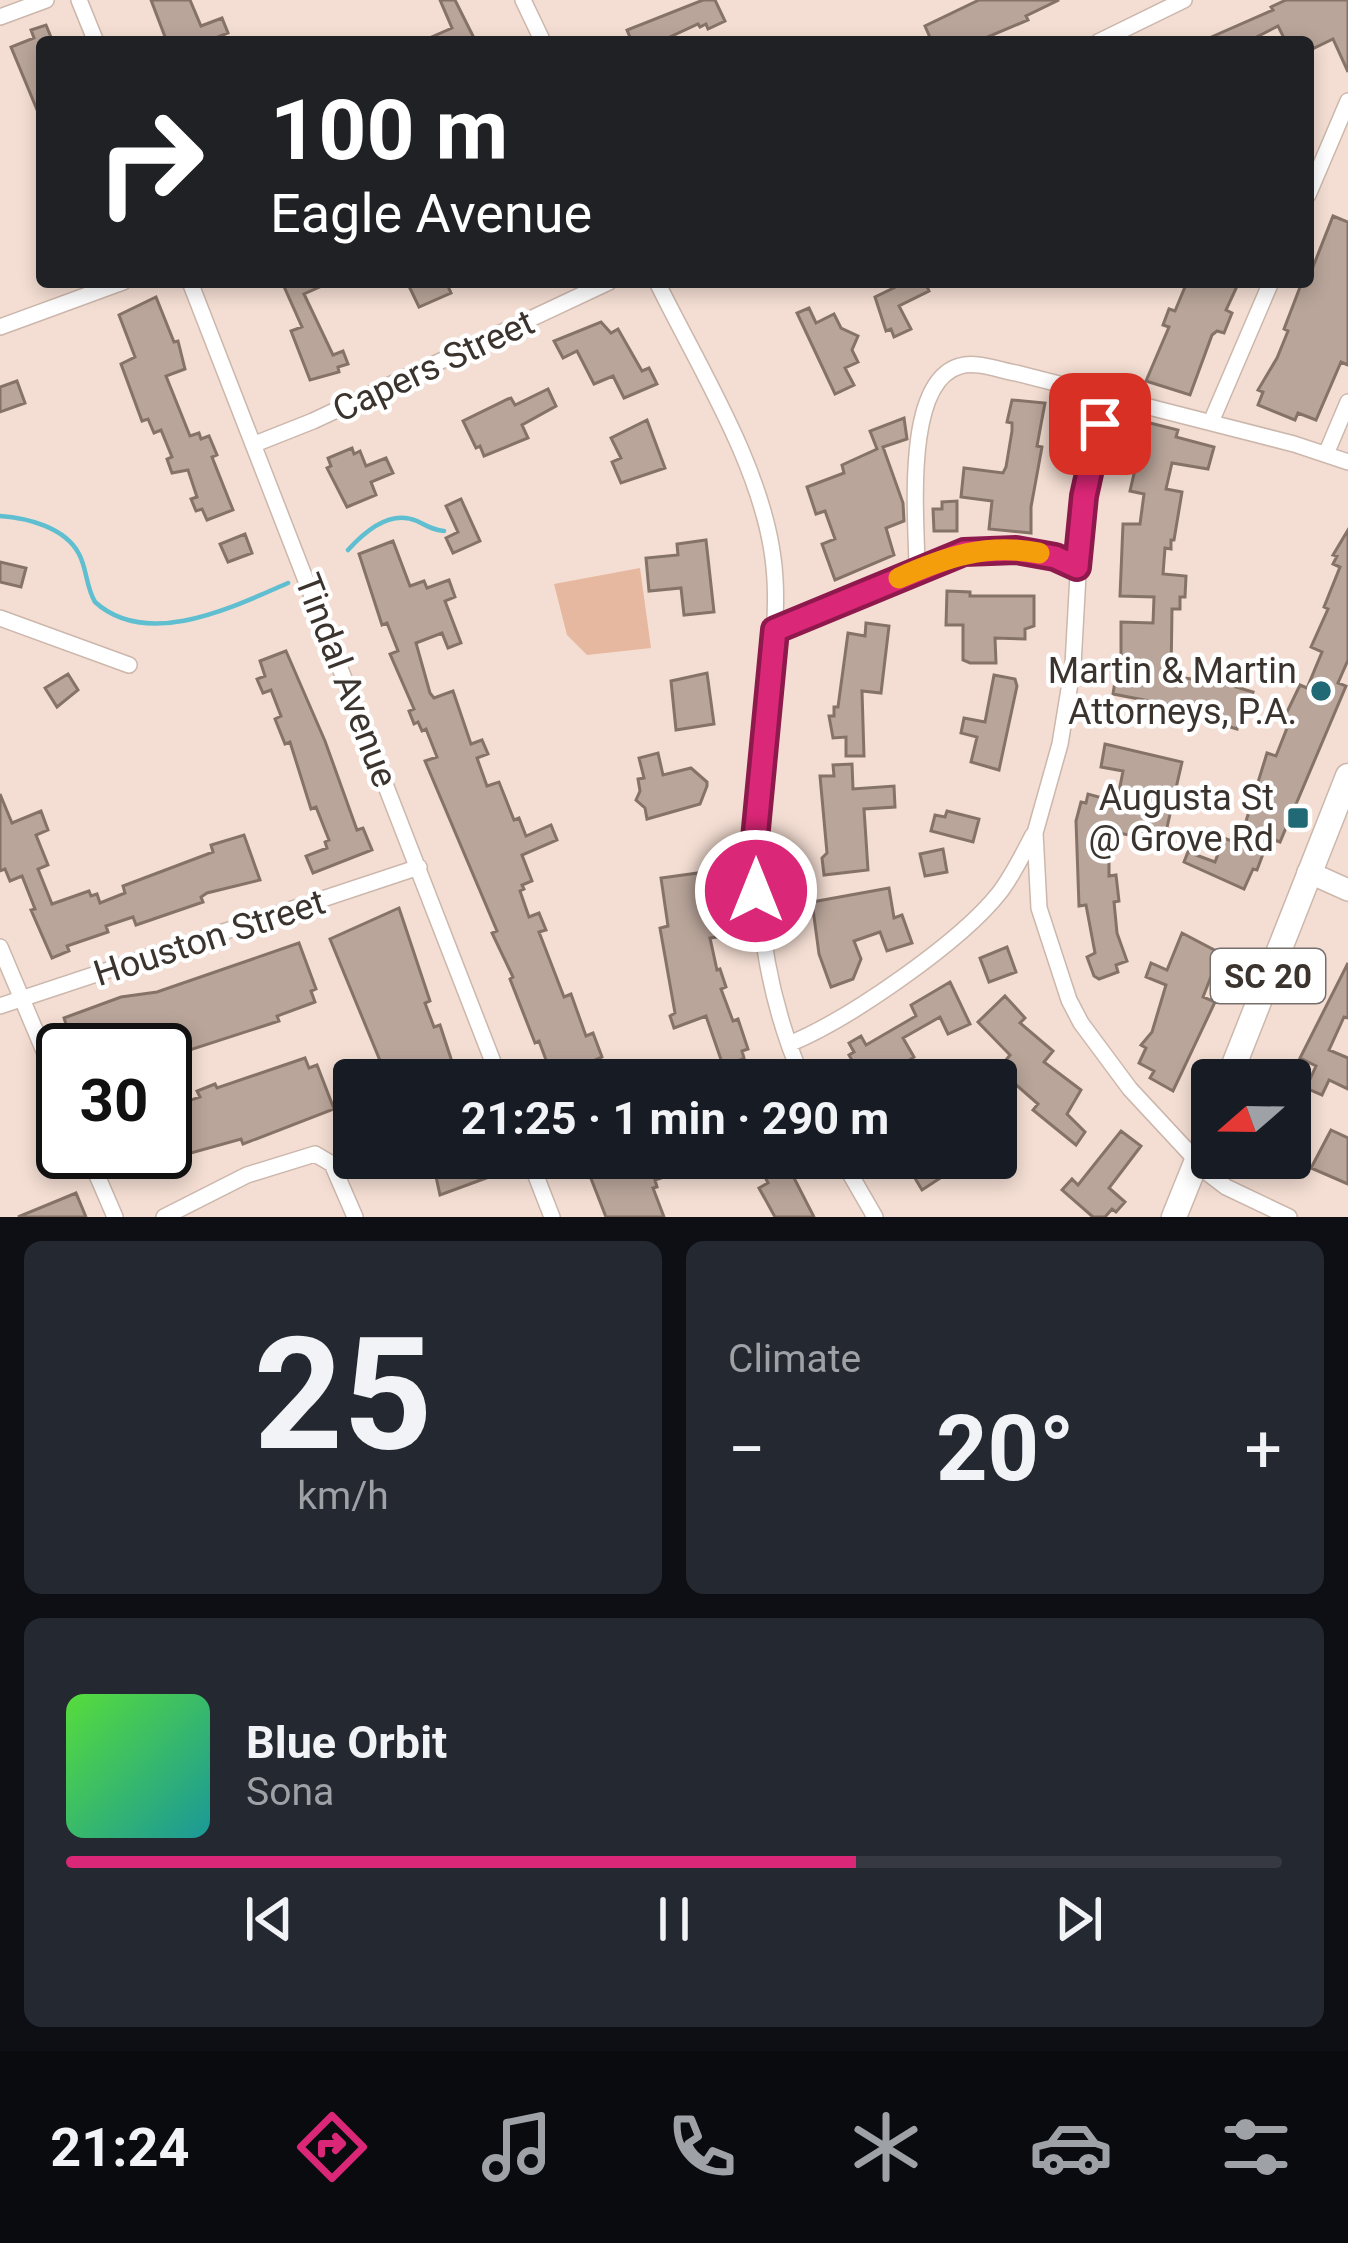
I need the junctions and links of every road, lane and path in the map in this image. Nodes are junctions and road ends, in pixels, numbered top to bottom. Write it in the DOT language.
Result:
graph roads {
  1 [pos="46,0"];
  2 [pos="80,0"];
  3 [pos="523,0"];
  4 [pos="1184,0"];
  5 [pos="0,16"];
  6 [pos="94,36"];
  7 [pos="539,36"];
  8 [pos="1110,36"];
  9 [pos="1348,101"];
  10 [pos="1314,181"];
  11 [pos="107,288"];
  12 [pos="192,288"];
  13 [pos="596,288"];
  14 [pos="660,288"];
  15 [pos="1268,288"];
  16 [pos="0,327"];
  17 [pos="1348,402"];
  18 [pos="1211,422"];
  19 [pos="1100,424"];
  20 [pos="256,444"];
  21 [pos="1326,454"];
  22 [pos="1348,462"];
  23 [pos="1077,567"];
  24 [pos="917,570"];
  25 [pos="0,619"];
  26 [pos="775,630"];
  27 [pos="129,665"];
  28 [pos="1348,776"];
  29 [pos="1035,833"];
  30 [pos="419,868"];
  31 [pos="1308,872"];
  32 [pos="1348,890"];
  33 [pos="0,947"];
  34 [pos="21,999"];
  35 [pos="0,1006"];
  36 [pos="36,1034"];
  37 [pos="789,1044"];
  38 [pos="492,1059"];
  39 [pos="795,1059"];
  40 [pos="1236,1059"];
  41 [pos="1191,1155"];
  42 [pos="1191,1176"];
  43 [pos="99,1179"];
  44 [pos="538,1179"];
  45 [pos="853,1179"];
  46 [pos="1217,1179"];
  47 [pos="115,1217"];
  48 [pos="164,1217"];
  49 [pos="356,1217"];
  50 [pos="552,1217"];
  51 [pos="874,1217"];
  52 [pos="1174,1217"];
  53 [pos="1288,1217"];
  1 -- 5 [label="street"];
  2 -- 6 [label="street"];
  3 -- 7 [label="street"];
  4 -- 8 [label="street"];
  9 -- 10 [label="street"];
  11 -- 16 [label="street"];
  12 -- 20 [label="street, Tindal Avenue"];
  13 -- 20 [label="street, Capers Street"];
  14 -- 26 [label="street"];
  15 -- 18 [label="street"];
  17 -- 21 [label="street"];
  18 -- 21 [label="street"];
  18 -- 24 [label="street"];
  19 -- 23 [label="street"];
  20 -- 30 [label="street, Tindal Avenue"];
  21 -- 22 [label="street"];
  23 -- 24 [label="street"];
  23 -- 29 [label="street"];
  24 -- 26 [label="street"];
  25 -- 27 [label="street"];
  26 -- 37 [label="street"];
  28 -- 31 [label="main road"];
  29 -- 37 [label="street"];
  29 -- 41 [label="street"];
  30 -- 34 [label="street, Houston Street"];
  30 -- 38 [label="street, Tindal Avenue"];
  31 -- 32 [label="main road"];
  31 -- 40 [label="main road, SC 20"];
  33 -- 34 [label="street"];
  34 -- 35 [label="street, Houston Street"];
  34 -- 36 [label="street"];
  37 -- 39 [label="street"];
  42 -- 52 [label="main road"];
  43 -- 47 [label="street"];
  44 -- 50 [label="street"];
  45 -- 51 [label="street"];
  46 -- 53 [label="street"];
  48 -- 49 [label="street"];
}
